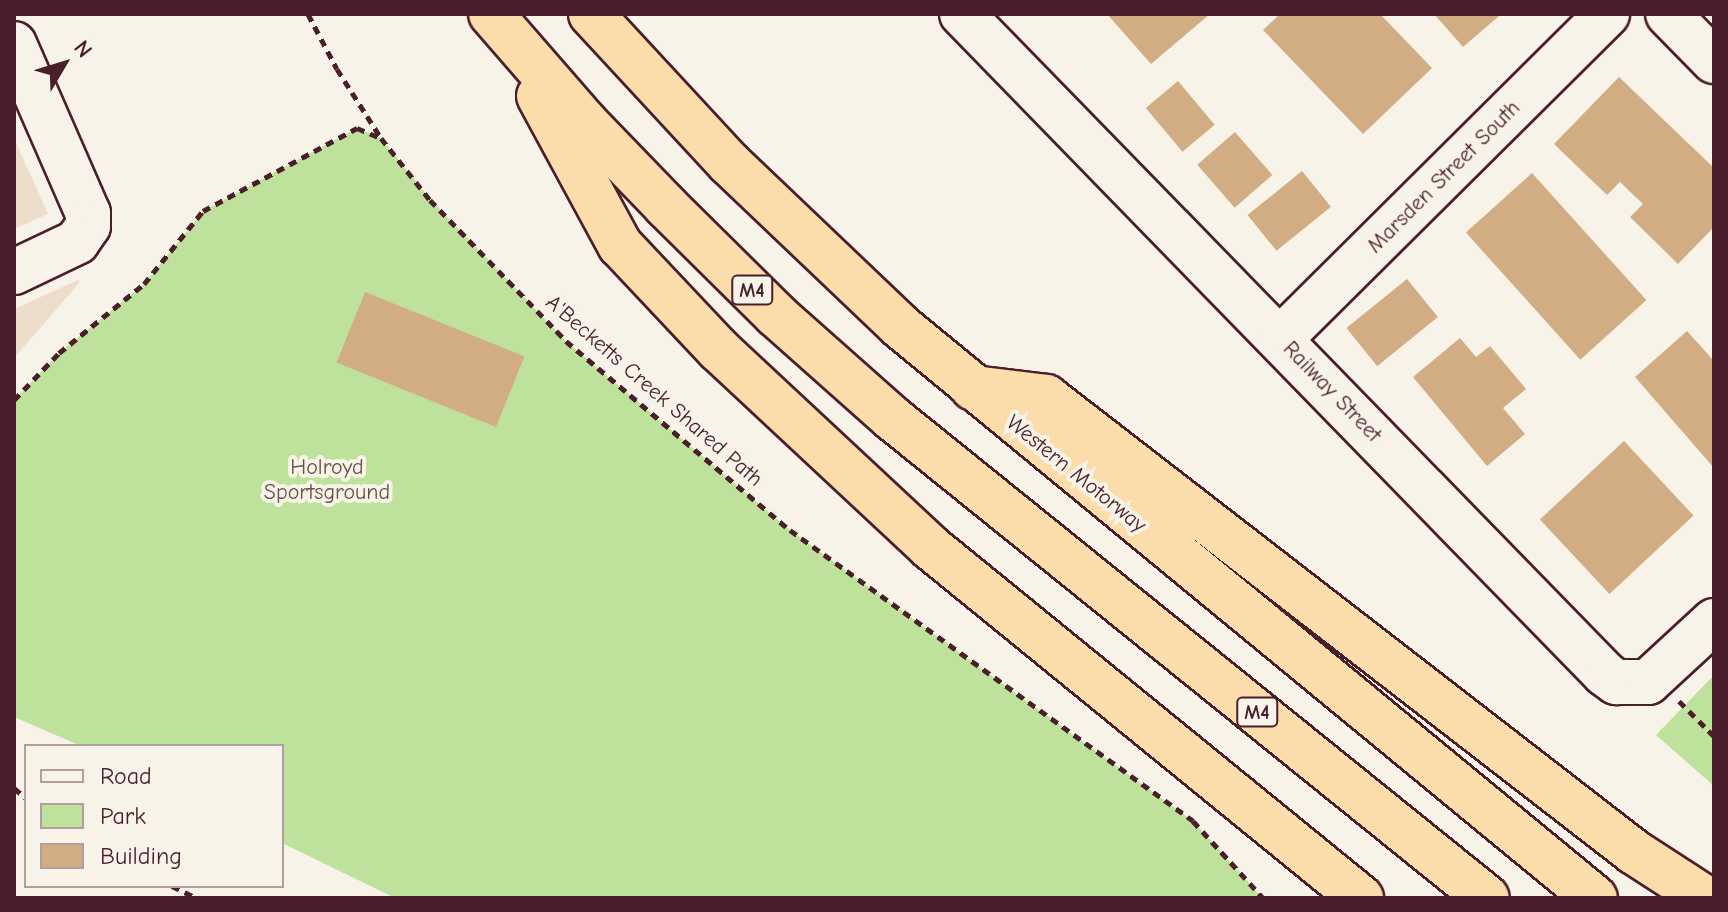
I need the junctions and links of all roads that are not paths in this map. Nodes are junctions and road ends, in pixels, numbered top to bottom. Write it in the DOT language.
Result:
graph roads {
  1 [pos="591,14"];
  2 [pos="962,14"];
  3 [pos="1607,14"];
  4 [pos="1668,14"];
  5 [pos="496,21"];
  6 [pos="14,44"];
  7 [pos="1714,61"];
  8 [pos="14,272"];
  9 [pos="1280,339"];
  10 [pos="973,388"];
  11 [pos="1714,621"];
  12 [pos="1361,898"];
  13 [pos="1487,898"];
  14 [pos="1595,898"];
  15 [pos="1705,898"];
  1 -- 10 [label="highway, Western Motorway"];
  2 -- 9 [label="street, Railway Street"];
  3 -- 9 [label="street, Marsden Street South"];
  4 -- 7 [label="street"];
  5 -- 12 [label="highway"];
  5 -- 13 [label="highway, M4"];
  6 -- 8 [label="street"];
  9 -- 11 [label="street, Railway Street"];
  10 -- 14 [label="highway, Western Motorway"];
  10 -- 15 [label="highway"];
}
